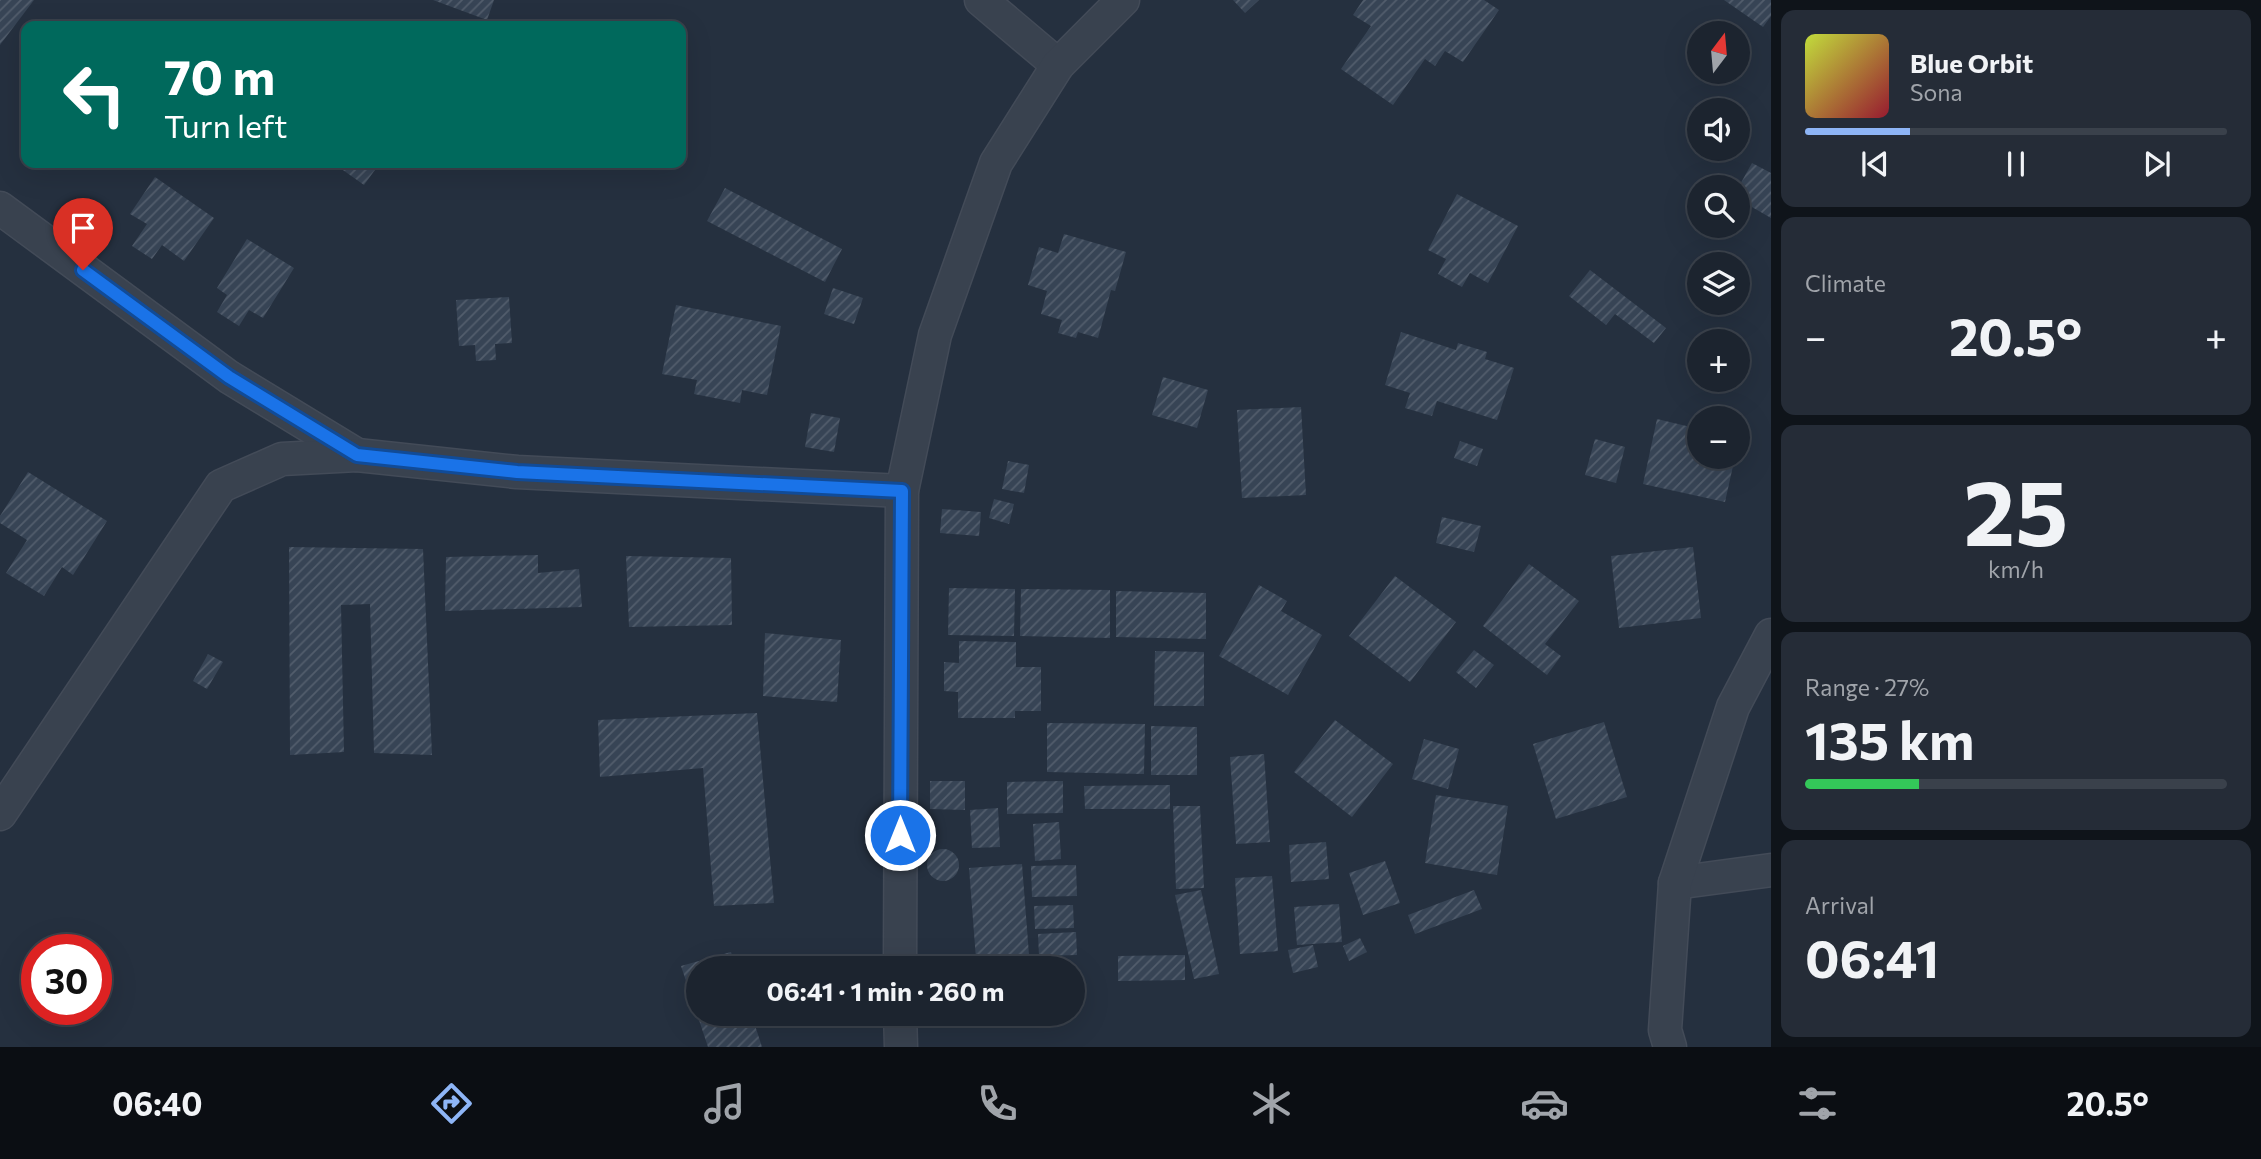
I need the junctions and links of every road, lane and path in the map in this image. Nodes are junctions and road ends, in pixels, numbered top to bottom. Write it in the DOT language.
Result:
graph roads {
  1 [pos="981,0"];
  2 [pos="1124,0"];
  3 [pos="1058,65"];
  4 [pos="0,208"];
  5 [pos="357,455"];
  6 [pos="902,491"];
  7 [pos="1771,635"];
  8 [pos="0,814"];
  9 [pos="1771,870"];
  10 [pos="1675,883"];
  11 [pos="900,956"];
  12 [pos="900,1026"];
  13 [pos="901,1047"];
  14 [pos="1670,1047"];
  1 -- 3 [label="street"];
  2 -- 3 [label="street"];
  3 -- 6 [label="street"];
  4 -- 5 [label="street"];
  5 -- 6 [label="street"];
  5 -- 8 [label="street"];
  6 -- 11 [label="street"];
  7 -- 10 [label="street"];
  9 -- 10 [label="street"];
  10 -- 14 [label="street"];
  12 -- 13 [label="street"];
}
